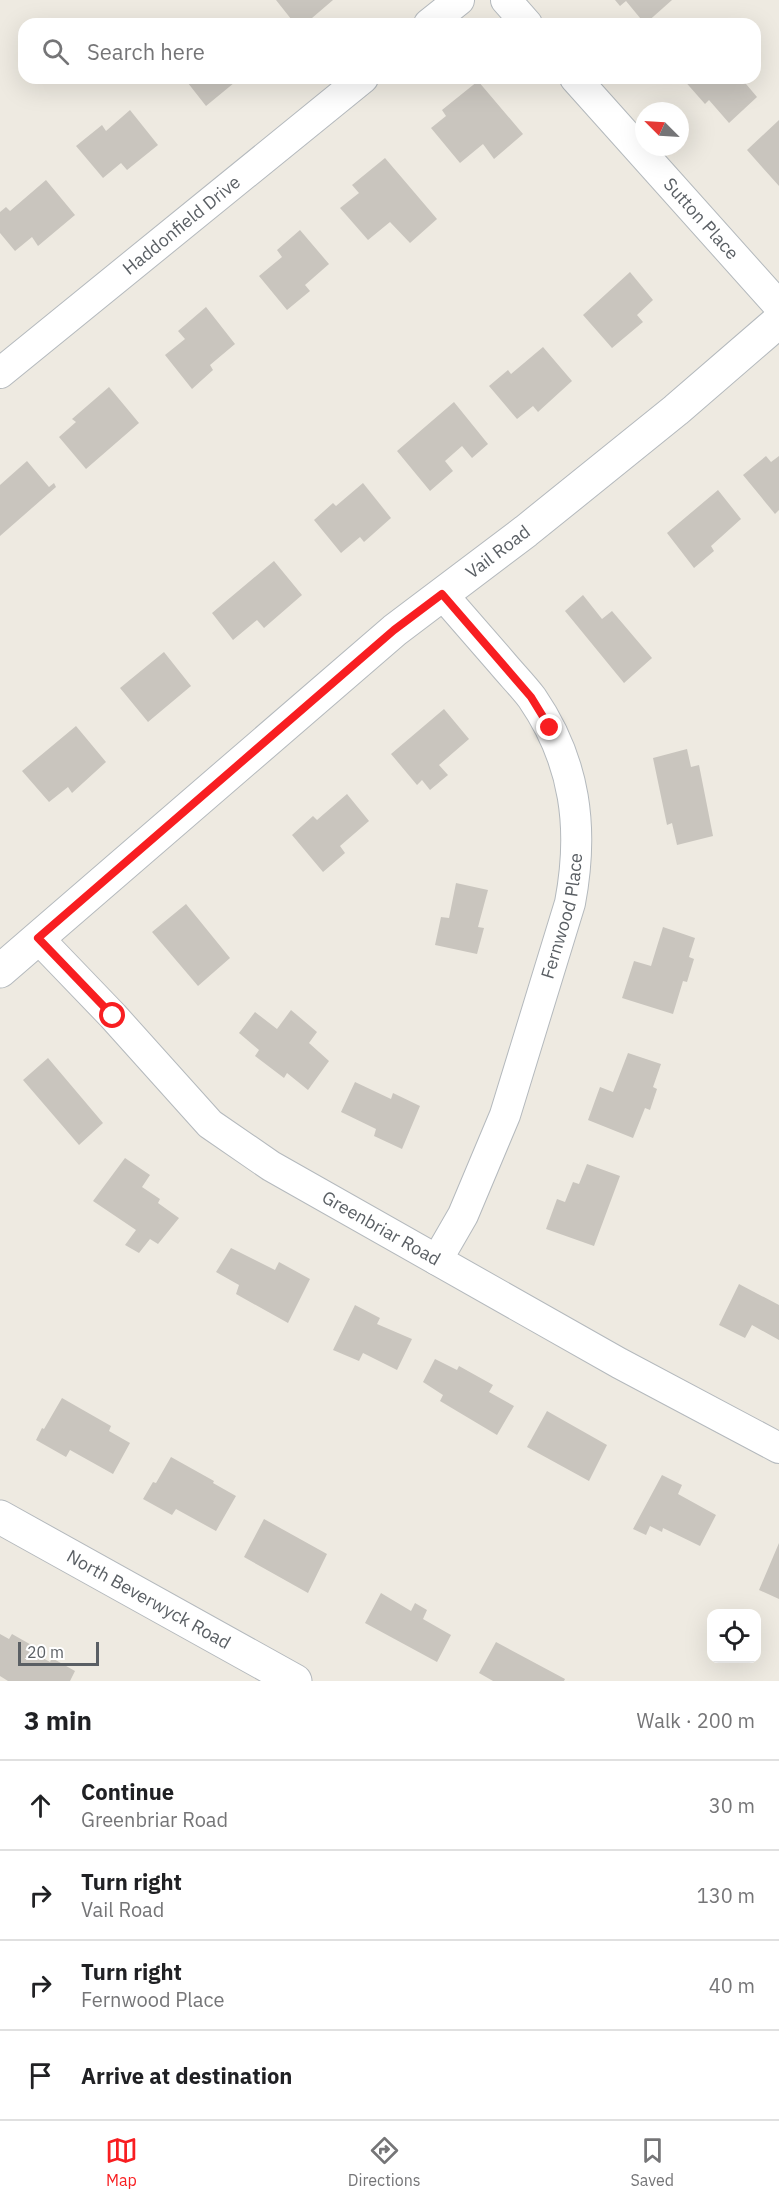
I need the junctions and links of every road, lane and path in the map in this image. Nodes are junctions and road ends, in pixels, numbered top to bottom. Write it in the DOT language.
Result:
graph roads {
  1 [pos="459,0"];
  2 [pos="506,0"];
  3 [pos="436,18"];
  4 [pos="522,18"];
  5 [pos="356,84"];
  6 [pos="580,84"];
  7 [pos="779,306"];
  8 [pos="779,321"];
  9 [pos="0,372"];
  10 [pos="442,594"];
  11 [pos="38,938"];
  12 [pos="0,971"];
  13 [pos="437,1260"];
  14 [pos="779,1448"];
  15 [pos="0,1517"];
  16 [pos="295,1681"];
  1 -- 3 [label="street"];
  2 -- 4 [label="street"];
  5 -- 9 [label="street, Haddonfield Drive"];
  6 -- 7 [label="street, Sutton Place"];
  8 -- 10 [label="street, Vail Road"];
  10 -- 11 [label="street, Vail Road"];
  10 -- 13 [label="street, Fernwood Place"];
  11 -- 12 [label="street, Vail Road"];
  11 -- 13 [label="street, Greenbriar Road"];
  13 -- 14 [label="street, Greenbriar Road"];
  15 -- 16 [label="street, North Beverwyck Road"];
}
